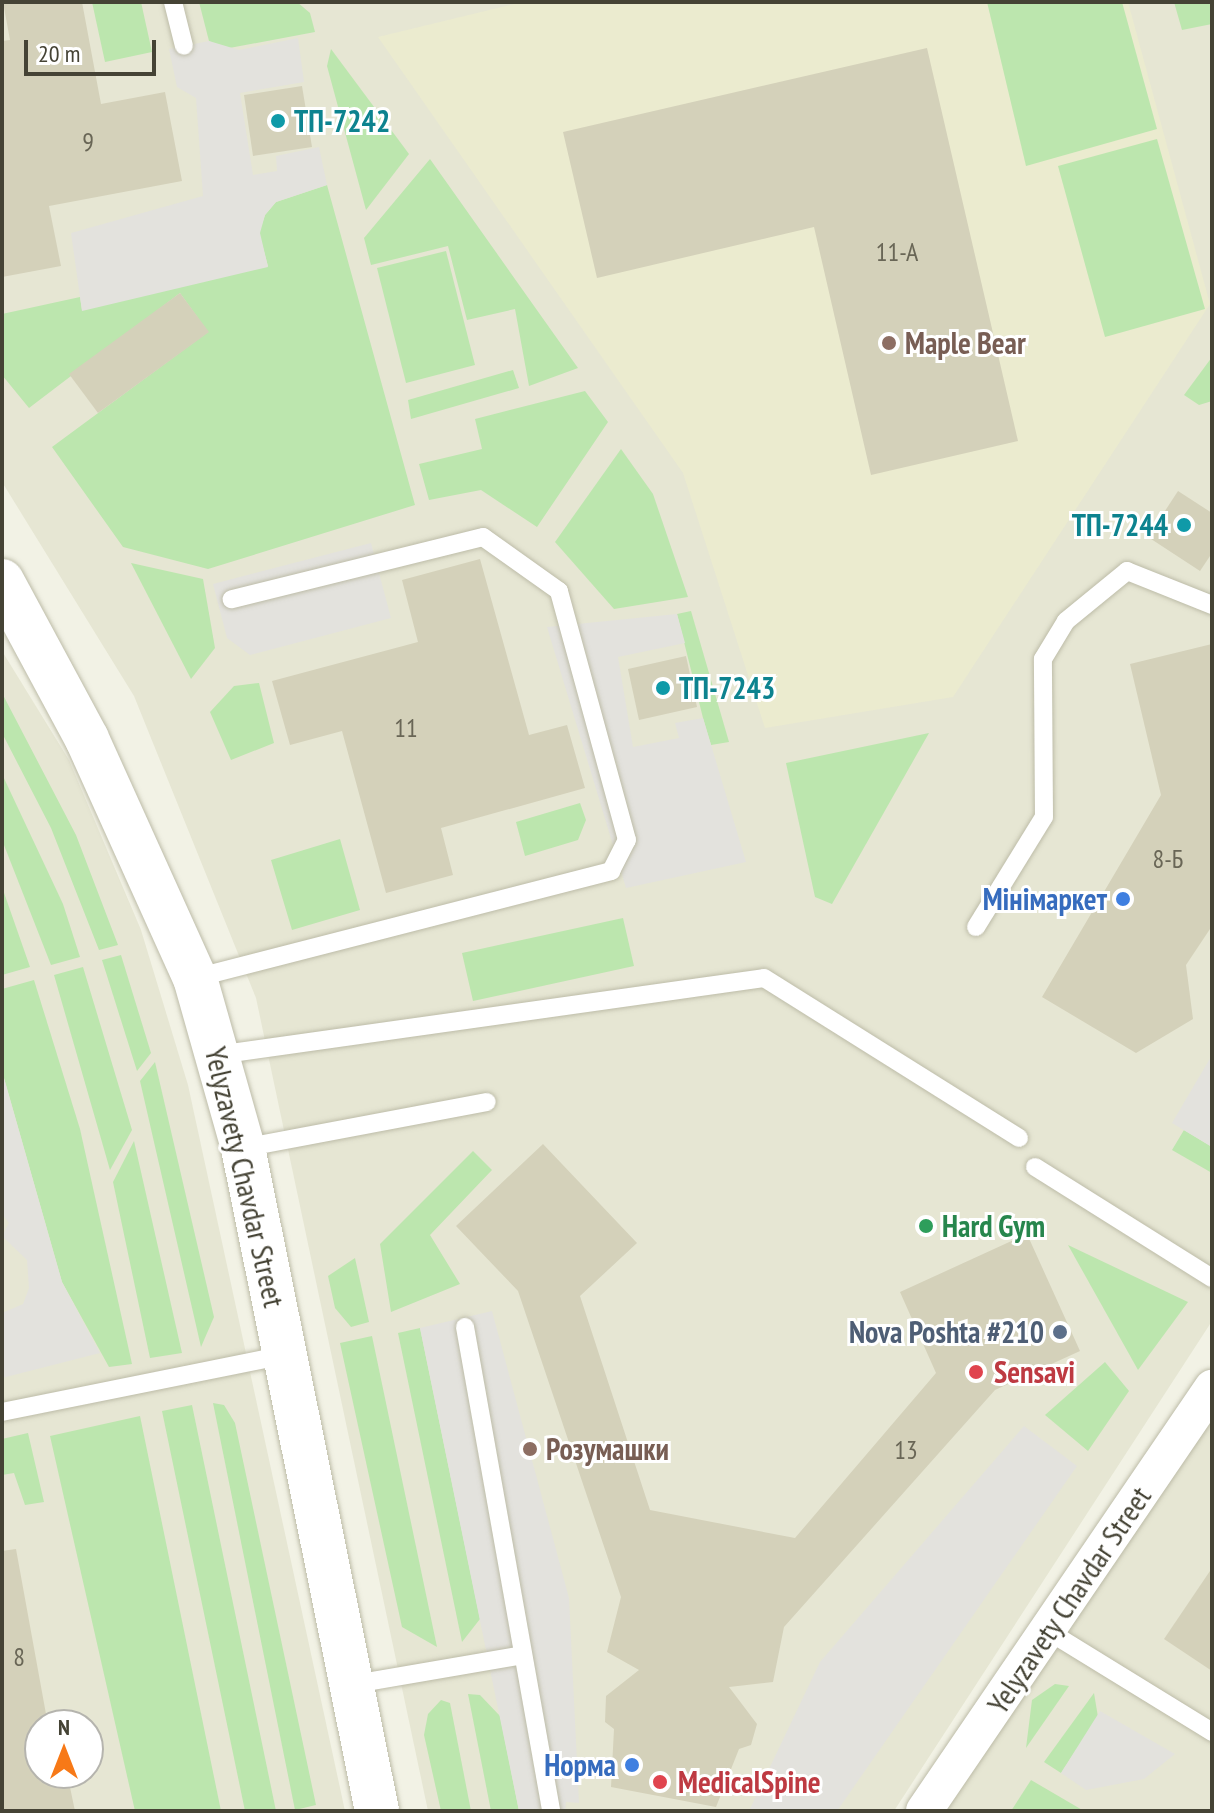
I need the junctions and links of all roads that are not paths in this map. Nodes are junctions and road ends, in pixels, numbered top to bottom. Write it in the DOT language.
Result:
graph roads {
  1 [pos="173,2"];
  2 [pos="184,46"];
  3 [pos="2,581"];
  4 [pos="232,599"];
  5 [pos="1212,605"];
  6 [pos="976,927"];
  7 [pos="195,978"];
  8 [pos="217,1055"];
  9 [pos="487,1102"];
  10 [pos="1019,1138"];
  11 [pos="243,1148"];
  12 [pos="1035,1167"];
  13 [pos="1212,1278"];
  14 [pos="465,1327"];
  15 [pos="287,1355"];
  16 [pos="1212,1388"];
  17 [pos="2,1412"];
  18 [pos="1048,1631"];
  19 [pos="523,1655"];
  20 [pos="354,1684"];
  21 [pos="1212,1732"];
  22 [pos="377,1811"];
  23 [pos="551,1811"];
  24 [pos="924,1811"];
  1 -- 2 [label="lane"];
  3 -- 7 [label="street, Yelyzavety Chavdar Street"];
  4 -- 7 [label="lane"];
  5 -- 6 [label="lane"];
  7 -- 8 [label="street, Yelyzavety Chavdar Street"];
  8 -- 10 [label="lane"];
  8 -- 11 [label="street, Yelyzavety Chavdar Street"];
  9 -- 11 [label="lane"];
  11 -- 15 [label="street, Yelyzavety Chavdar Street"];
  12 -- 13 [label="lane"];
  14 -- 19 [label="lane"];
  15 -- 17 [label="lane"];
  15 -- 20 [label="street, Yelyzavety Chavdar Street"];
  16 -- 18 [label="street, Yelyzavety Chavdar Street"];
  18 -- 21 [label="lane"];
  18 -- 24 [label="street, Yelyzavety Chavdar Street"];
  19 -- 20 [label="lane"];
  19 -- 23 [label="lane"];
  20 -- 22 [label="street, Yelyzavety Chavdar Street"];
}
